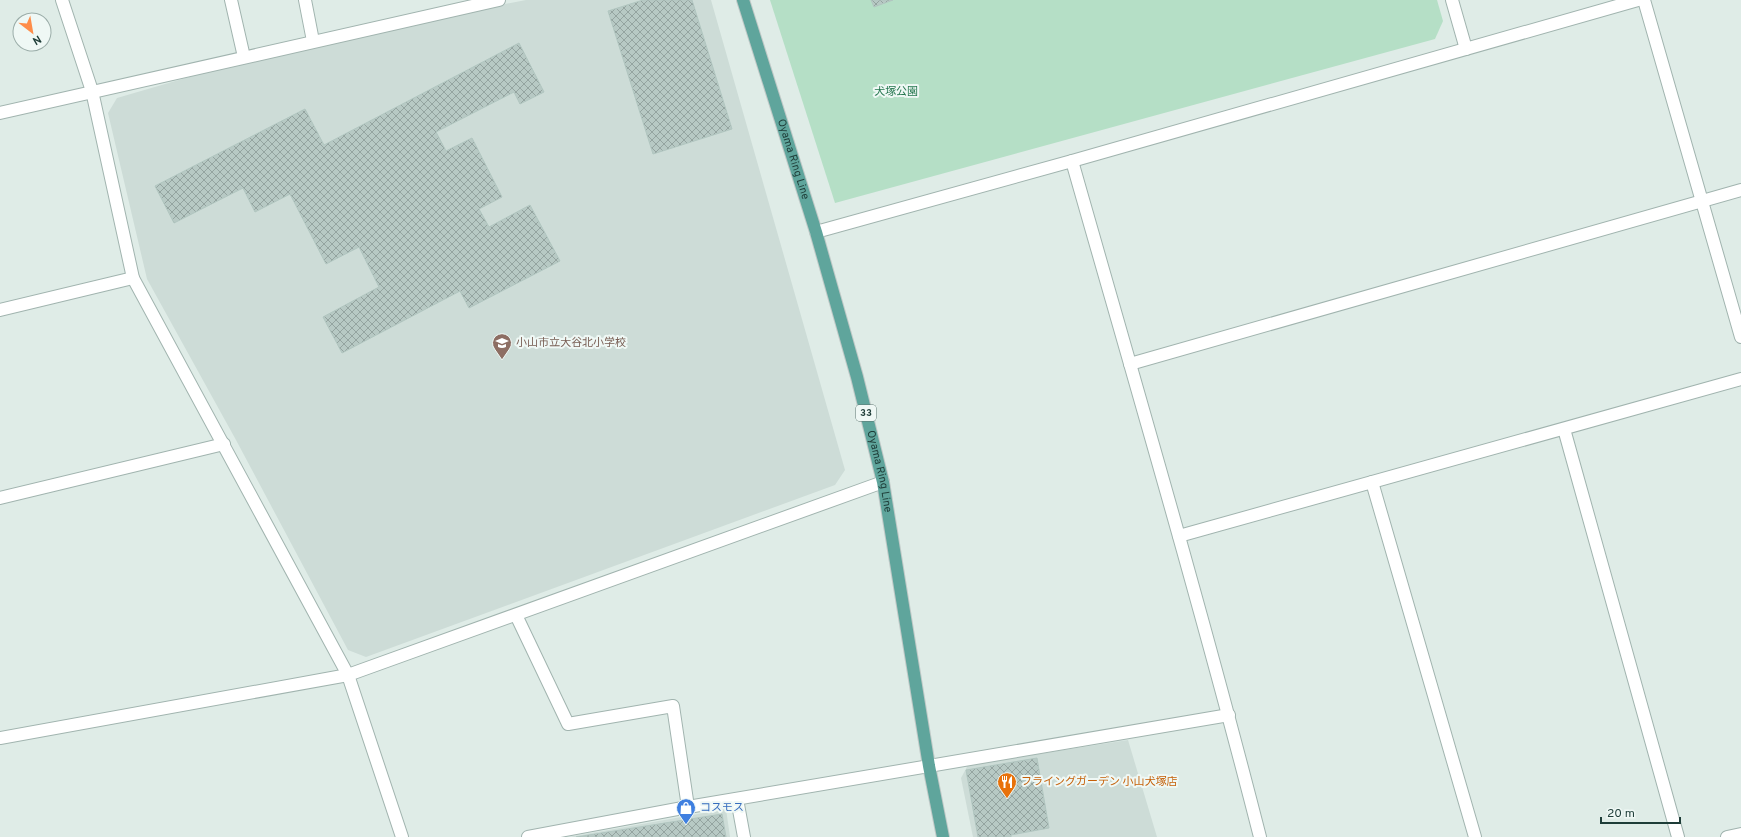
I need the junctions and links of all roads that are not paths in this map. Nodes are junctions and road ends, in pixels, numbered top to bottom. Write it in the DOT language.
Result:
graph roads {
  1 [pos="62,0"];
  2 [pos="231,0"];
  3 [pos="305,0"];
  4 [pos="499,0"];
  5 [pos="742,0"];
  6 [pos="1452,0"];
  7 [pos="1638,0"];
  8 [pos="1644,0"];
  9 [pos="313,41"];
  10 [pos="1466,48"];
  11 [pos="244,57"];
  12 [pos="92,91"];
  13 [pos="0,113"];
  14 [pos="1072,162"];
  15 [pos="1741,190"];
  16 [pos="1701,201"];
  17 [pos="816,232"];
  18 [pos="133,278"];
  19 [pos="0,310"];
  20 [pos="1741,337"];
  21 [pos="1130,364"];
  22 [pos="1741,379"];
  23 [pos="1564,429"];
  24 [pos="224,444"];
  25 [pos="883,482"];
  26 [pos="1372,482"];
  27 [pos="0,498"];
  28 [pos="1179,536"];
  29 [pos="516,615"];
  30 [pos="348,675"];
  31 [pos="1229,715"];
  32 [pos="0,738"];
  33 [pos="929,766"];
  34 [pos="737,799"];
  35 [pos="688,807"];
  36 [pos="1741,834"];
  37 [pos="402,837"];
  38 [pos="528,837"];
  39 [pos="744,837"];
  40 [pos="942,837"];
  41 [pos="1260,837"];
  42 [pos="1475,837"];
  43 [pos="1678,837"];
  44 [pos="1727,837"];
  1 -- 12 [label="street"];
  2 -- 11 [label="street"];
  3 -- 9 [label="street"];
  4 -- 9 [label="street"];
  5 -- 17 [label="main road, Oyama Ring Line / 33"];
  6 -- 10 [label="street"];
  7 -- 10 [label="street"];
  8 -- 16 [label="street"];
  9 -- 11 [label="street"];
  10 -- 14 [label="street"];
  11 -- 12 [label="street"];
  12 -- 13 [label="street"];
  12 -- 18 [label="street"];
  14 -- 17 [label="street"];
  14 -- 21 [label="street"];
  15 -- 16 [label="street"];
  16 -- 20 [label="street"];
  16 -- 21 [label="street"];
  17 -- 25 [label="main road, Oyama Ring Line / 33"];
  18 -- 19 [label="street"];
  18 -- 24 [label="street"];
  21 -- 28 [label="street"];
  22 -- 23 [label="street"];
  23 -- 26 [label="street"];
  23 -- 43 [label="street"];
  24 -- 27 [label="street"];
  24 -- 30 [label="street"];
  25 -- 29 [label="street"];
  25 -- 33 [label="main road, Oyama Ring Line / 33"];
  26 -- 28 [label="street"];
  26 -- 42 [label="street"];
  28 -- 31 [label="street"];
  29 -- 30 [label="street"];
  29 -- 35 [label="street"];
  30 -- 32 [label="street"];
  30 -- 37 [label="street"];
  31 -- 33 [label="street"];
  31 -- 41 [label="street"];
  33 -- 34 [label="street"];
  33 -- 40 [label="main road, Oyama Ring Line / 33"];
  34 -- 35 [label="street"];
  34 -- 39 [label="street"];
  35 -- 38 [label="street"];
  36 -- 44 [label="street"];
}
